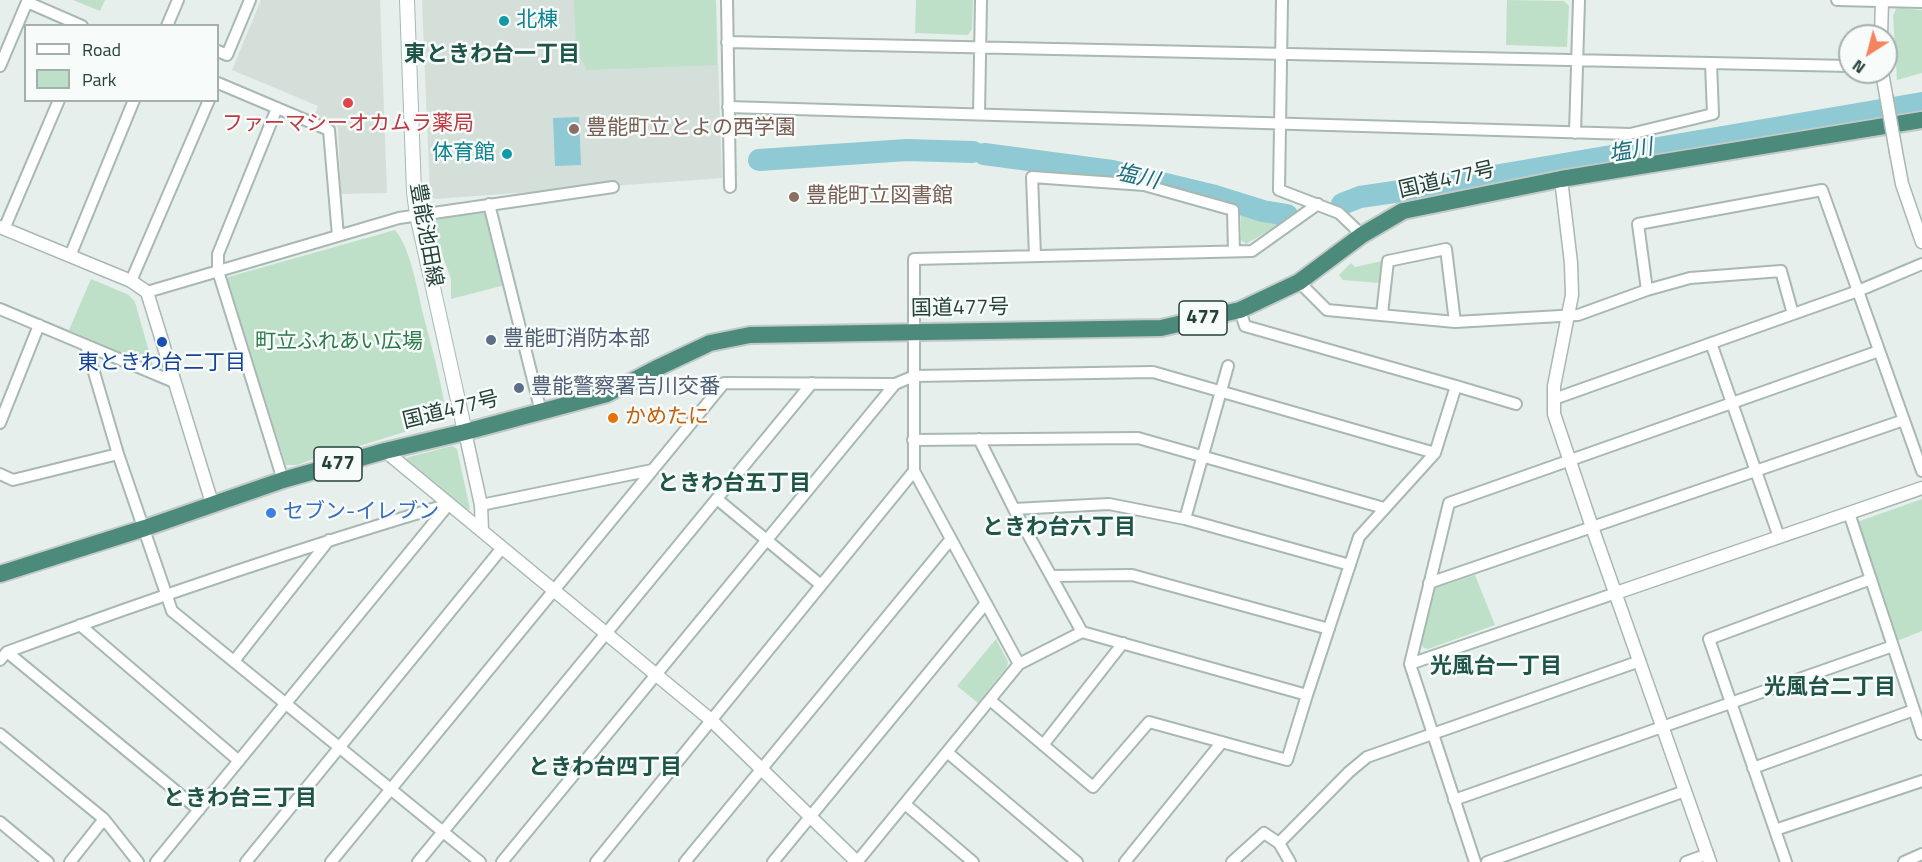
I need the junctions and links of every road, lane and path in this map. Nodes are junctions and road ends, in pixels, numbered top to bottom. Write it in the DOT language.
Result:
graph roads {
  1 [pos="178,0"];
  2 [pos="250,0"];
  3 [pos="407,0"];
  4 [pos="727,0"];
  5 [pos="981,0"];
  6 [pos="1282,0"];
  7 [pos="1579,0"];
  8 [pos="1837,0"];
  9 [pos="1882,1"];
  10 [pos="1922,2"];
  11 [pos="77,24"];
  12 [pos="168,24"];
  13 [pos="1881,24"];
  14 [pos="728,42"];
  15 [pos="980,47"];
  16 [pos="219,51"];
  17 [pos="1281,54"];
  18 [pos="1577,60"];
  19 [pos="1711,63"];
  20 [pos="0,66"];
  21 [pos="1838,66"];
  22 [pos="219,83"];
  23 [pos="1884,84"];
  24 [pos="58,102"];
  25 [pos="133,102"];
  26 [pos="208,102"];
  27 [pos="729,107"];
  28 [pos="277,108"];
  29 [pos="979,114"];
  30 [pos="1922,120"];
  31 [pos="1280,124"];
  32 [pos="1575,133"];
  33 [pos="1562,179"];
  34 [pos="613,187"];
  35 [pos="730,187"];
  36 [pos="489,204"];
  37 [pos="1318,204"];
  38 [pos="417,214"];
  39 [pos="2,228"];
  40 [pos="1362,235"];
  41 [pos="338,236"];
  42 [pos="1922,242"];
  43 [pos="1234,251"];
  44 [pos="70,256"];
  45 [pos="1035,256"];
  46 [pos="1922,264"];
  47 [pos="218,271"];
  48 [pos="131,281"];
  49 [pos="1299,282"];
  50 [pos="1647,290"];
  51 [pos="1858,291"];
  52 [pos="147,292"];
  53 [pos="0,309"];
  54 [pos="1240,310"];
  55 [pos="1382,314"];
  56 [pos="1792,314"];
  57 [pos="1569,316"];
  58 [pos="1455,322"];
  59 [pos="39,325"];
  60 [pos="913,332"];
  61 [pos="1711,343"];
  62 [pos="86,345"];
  63 [pos="1879,351"];
  64 [pos="1228,366"];
  65 [pos="914,376"];
  66 [pos="174,382"];
  67 [pos="812,383"];
  68 [pos="895,384"];
  69 [pos="1456,386"];
  70 [pos="1221,390"];
  71 [pos="1554,399"];
  72 [pos="1732,403"];
  73 [pos="1516,404"];
  74 [pos="541,412"];
  75 [pos="1904,420"];
  76 [pos="0,423"];
  77 [pos="465,432"];
  78 [pos="980,439"];
  79 [pos="913,440"];
  80 [pos="385,451"];
  81 [pos="118,453"];
  82 [pos="1436,453"];
  83 [pos="1202,456"];
  84 [pos="1570,460"];
  85 [pos="652,470"];
  86 [pos="914,471"];
  87 [pos="1755,471"];
  88 [pos="1922,471"];
  89 [pos="0,474"];
  90 [pos="283,480"];
  91 [pos="1922,488"];
  92 [pos="717,499"];
  93 [pos="212,503"];
  94 [pos="449,504"];
  95 [pos="481,505"];
  96 [pos="1384,508"];
  97 [pos="1014,509"];
  98 [pos="1849,513"];
  99 [pos="1185,519"];
  100 [pos="1592,527"];
  101 [pos="145,528"];
  102 [pos="482,531"];
  103 [pos="1779,537"];
  104 [pos="951,539"];
  105 [pos="329,540"];
  106 [pos="766,540"];
  107 [pos="502,548"];
  108 [pos="1350,565"];
  109 [pos="0,574"];
  110 [pos="1051,576"];
  111 [pos="1871,579"];
  112 [pos="1429,583"];
  113 [pos="821,585"];
  114 [pos="554,590"];
  115 [pos="1616,593"];
  116 [pos="166,596"];
  117 [pos="986,603"];
  118 [pos="80,625"];
  119 [pos="1329,628"];
  120 [pos="1082,632"];
  121 [pos="606,634"];
  122 [pos="1123,643"];
  123 [pos="1893,646"];
  124 [pos="3,656"];
  125 [pos="234,661"];
  126 [pos="1640,661"];
  127 [pos="1019,664"];
  128 [pos="1410,664"];
  129 [pos="656,675"];
  130 [pos="1307,695"];
  131 [pos="990,700"];
  132 [pos="1731,703"];
  133 [pos="286,704"];
  134 [pos="1914,710"];
  135 [pos="711,720"];
  136 [pos="1663,726"];
  137 [pos="0,734"];
  138 [pos="1433,734"];
  139 [pos="1922,734"];
  140 [pos="1222,742"];
  141 [pos="1043,745"];
  142 [pos="339,747"];
  143 [pos="947,752"];
  144 [pos="239,761"];
  145 [pos="1753,768"];
  146 [pos="762,769"];
  147 [pos="1922,781"];
  148 [pos="391,789"];
  149 [pos="1685,791"];
  150 [pos="1454,800"];
  151 [pos="904,804"];
  152 [pos="199,810"];
  153 [pos="811,817"];
  154 [pos="104,819"];
  155 [pos="0,822"];
  156 [pos="1775,830"];
  157 [pos="443,832"];
  158 [pos="1280,843"];
  159 [pos="1922,854"];
  160 [pos="1709,858"];
  161 [pos="48,862"];
  162 [pos="70,862"];
  163 [pos="138,862"];
  164 [pos="156,862"];
  165 [pos="246,862"];
  166 [pos="331,862"];
  167 [pos="418,862"];
  168 [pos="480,862"];
  169 [pos="502,862"];
  170 [pos="596,862"];
  171 [pos="685,862"];
  172 [pos="773,862"];
  173 [pos="857,862"];
  174 [pos="973,862"];
  175 [pos="1077,862"];
  176 [pos="1125,862"];
  177 [pos="1232,862"];
  178 [pos="1290,862"];
  179 [pos="1475,862"];
  180 [pos="1487,862"];
  181 [pos="1686,862"];
  182 [pos="1786,862"];
  183 [pos="1904,862"];
  1 -- 12 [label="street"];
  2 -- 16 [label="street"];
  3 -- 38 [label="main road, 豊能池田線"];
  4 -- 14 [label="street"];
  5 -- 15 [label="street"];
  6 -- 17 [label="street"];
  7 -- 18 [label="street"];
  8 -- 9 [label="street"];
  9 -- 10 [label="street"];
  9 -- 13 [label="street"];
  11 -- 20 [label="street"];
  14 -- 15 [label="street"];
  14 -- 27 [label="street"];
  15 -- 17 [label="street"];
  15 -- 29 [label="street"];
  17 -- 18 [label="street"];
  17 -- 31 [label="street"];
  18 -- 19 [label="street"];
  18 -- 32 [label="street"];
  19 -- 21 [label="street"];
  19 -- 32 [label="street"];
  22 -- 28 [label="street"];
  23 -- 42 [label="street, bridge"];
  24 -- 39 [label="street"];
  25 -- 44 [label="street"];
  26 -- 48 [label="street"];
  27 -- 29 [label="street"];
  27 -- 35 [label="street"];
  28 -- 41 [label="street"];
  28 -- 47 [label="street"];
  29 -- 31 [label="street"];
  30 -- 33 [label="highway, 国道477号 / 477"];
  31 -- 32 [label="street"];
  31 -- 37 [label="street"];
  33 -- 40 [label="highway, 国道477号 / 477"];
  33 -- 57 [label="street"];
  34 -- 36 [label="street"];
  36 -- 38 [label="street"];
  36 -- 74 [label="street"];
  37 -- 40 [label="street"];
  37 -- 43 [label="street"];
  38 -- 41 [label="street"];
  38 -- 77 [label="main road, 豊能池田線"];
  39 -- 44 [label="street"];
  40 -- 49 [label="highway, 国道477号 / 477"];
  41 -- 47 [label="street"];
  43 -- 45 [label="street"];
  43 -- 45 [label="street"];
  44 -- 48 [label="street"];
  45 -- 60 [label="street"];
  46 -- 51 [label="street"];
  47 -- 52 [label="street"];
  47 -- 90 [label="street"];
  48 -- 52 [label="street"];
  49 -- 54 [label="highway, 国道477号 / 477"];
  49 -- 55 [label="street"];
  50 -- 51 [label="street"];
  50 -- 56 [label="street"];
  50 -- 57 [label="street"];
  51 -- 56 [label="street"];
  51 -- 63 [label="street"];
  52 -- 66 [label="street"];
  53 -- 59 [label="street"];
  54 -- 60 [label="highway, 国道477号 / 477"];
  54 -- 69 [label="street"];
  55 -- 58 [label="street"];
  55 -- 58 [label="street"];
  56 -- 61 [label="street"];
  57 -- 58 [label="street"];
  57 -- 71 [label="street"];
  59 -- 62 [label="street"];
  59 -- 76 [label="street"];
  60 -- 65 [label="street"];
  60 -- 74 [label="highway, 国道477号 / 477"];
  61 -- 71 [label="street"];
  61 -- 72 [label="street"];
  62 -- 66 [label="street"];
  62 -- 81 [label="street"];
  63 -- 72 [label="street"];
  63 -- 75 [label="street"];
  64 -- 70 [label="street"];
  65 -- 68 [label="street"];
  65 -- 70 [label="street"];
  65 -- 79 [label="street"];
  66 -- 93 [label="street"];
  67 -- 68 [label="street"];
  67 -- 85 [label="street"];
  67 -- 92 [label="street"];
  68 -- 106 [label="street"];
  69 -- 73 [label="street"];
  69 -- 82 [label="street"];
  70 -- 82 [label="street"];
  70 -- 83 [label="street"];
  71 -- 84 [label="street"];
  72 -- 84 [label="street"];
  72 -- 87 [label="street"];
  74 -- 77 [label="highway, 国道477号 / 477"];
  75 -- 87 [label="street"];
  75 -- 88 [label="street"];
  77 -- 80 [label="highway, 国道477号 / 477"];
  77 -- 95 [label="street"];
  78 -- 79 [label="street"];
  78 -- 83 [label="street"];
  78 -- 97 [label="street"];
  79 -- 86 [label="street"];
  80 -- 90 [label="highway, 国道477号 / 477"];
  80 -- 94 [label="street"];
  81 -- 89 [label="street"];
  81 -- 101 [label="street"];
  82 -- 96 [label="street"];
  83 -- 96 [label="street"];
  83 -- 99 [label="street"];
  84 -- 100 [label="street"];
  84 -- 112 [label="street"];
  85 -- 95 [label="street"];
  85 -- 114 [label="street"];
  86 -- 104 [label="street"];
  86 -- 113 [label="street"];
  87 -- 100 [label="street"];
  87 -- 103 [label="street"];
  90 -- 93 [label="highway, 国道477号 / 477"];
  91 -- 98 [label="street"];
  92 -- 106 [label="street"];
  92 -- 121 [label="street"];
  93 -- 101 [label="highway, 国道477号 / 477"];
  94 -- 102 [label="street"];
  94 -- 105 [label="street"];
  94 -- 133 [label="street"];
  95 -- 102 [label="street"];
  96 -- 108 [label="street"];
  97 -- 99 [label="street"];
  97 -- 110 [label="street"];
  98 -- 103 [label="street"];
  98 -- 111 [label="street"];
  99 -- 108 [label="street"];
  100 -- 112 [label="street"];
  100 -- 115 [label="street"];
  101 -- 109 [label="highway, 国道477号 / 477"];
  101 -- 116 [label="street"];
  102 -- 107 [label="street"];
  103 -- 115 [label="street"];
  104 -- 117 [label="street"];
  104 -- 146 [label="street"];
  105 -- 116 [label="street"];
  105 -- 125 [label="street"];
  106 -- 113 [label="street"];
  106 -- 129 [label="street"];
  107 -- 114 [label="street"];
  107 -- 142 [label="street"];
  108 -- 119 [label="street"];
  110 -- 119 [label="street"];
  110 -- 120 [label="street"];
  111 -- 123 [label="street"];
  111 -- 132 [label="street"];
  112 -- 128 [label="street"];
  113 -- 135 [label="street"];
  114 -- 121 [label="street"];
  114 -- 148 [label="street"];
  115 -- 126 [label="street"];
  115 -- 128 [label="street"];
  116 -- 118 [label="street"];
  116 -- 125 [label="street"];
  117 -- 127 [label="street"];
  117 -- 153 [label="street"];
  118 -- 124 [label="street"];
  118 -- 144 [label="street"];
  119 -- 130 [label="street"];
  120 -- 122 [label="street"];
  120 -- 127 [label="street"];
  121 -- 129 [label="street"];
  121 -- 157 [label="street"];
  122 -- 130 [label="street"];
  122 -- 141 [label="street"];
  123 -- 132 [label="street"];
  123 -- 134 [label="street"];
  124 -- 152 [label="street"];
  125 -- 133 [label="street"];
  126 -- 136 [label="street"];
  126 -- 138 [label="street"];
  127 -- 131 [label="street"];
  128 -- 138 [label="street"];
  129 -- 135 [label="street"];
  129 -- 169 [label="street"];
  130 -- 140 [label="street"];
  131 -- 141 [label="street"];
  131 -- 143 [label="street"];
  132 -- 136 [label="street"];
  132 -- 145 [label="street"];
  133 -- 142 [label="street"];
  133 -- 144 [label="street"];
  134 -- 139 [label="street"];
  134 -- 145 [label="street"];
  135 -- 146 [label="street"];
  135 -- 170 [label="street"];
  136 -- 149 [label="street"];
  136 -- 150 [label="street"];
  137 -- 154 [label="street"];
  138 -- 150 [label="street"];
  138 -- 158 [label="street"];
  140 -- 141 [label="street"];
  140 -- 176 [label="street"];
  142 -- 148 [label="street"];
  142 -- 165 [label="street"];
  143 -- 151 [label="street"];
  143 -- 175 [label="street"];
  144 -- 152 [label="street"];
  145 -- 156 [label="street"];
  146 -- 153 [label="street"];
  146 -- 171 [label="street"];
  147 -- 156 [label="street"];
  148 -- 157 [label="street"];
  148 -- 166 [label="street"];
  149 -- 160 [label="street"];
  149 -- 180 [label="street"];
  150 -- 179 [label="street"];
  151 -- 173 [label="street"];
  151 -- 174 [label="street"];
  152 -- 164 [label="street"];
  153 -- 172 [label="street"];
  153 -- 173 [label="street"];
  154 -- 162 [label="street"];
  154 -- 163 [label="street"];
  155 -- 161 [label="street"];
  156 -- 182 [label="street"];
  157 -- 167 [label="street"];
  157 -- 168 [label="street"];
  158 -- 177 [label="street"];
  158 -- 178 [label="street"];
  159 -- 183 [label="street"];
  160 -- 181 [label="street"];
}
